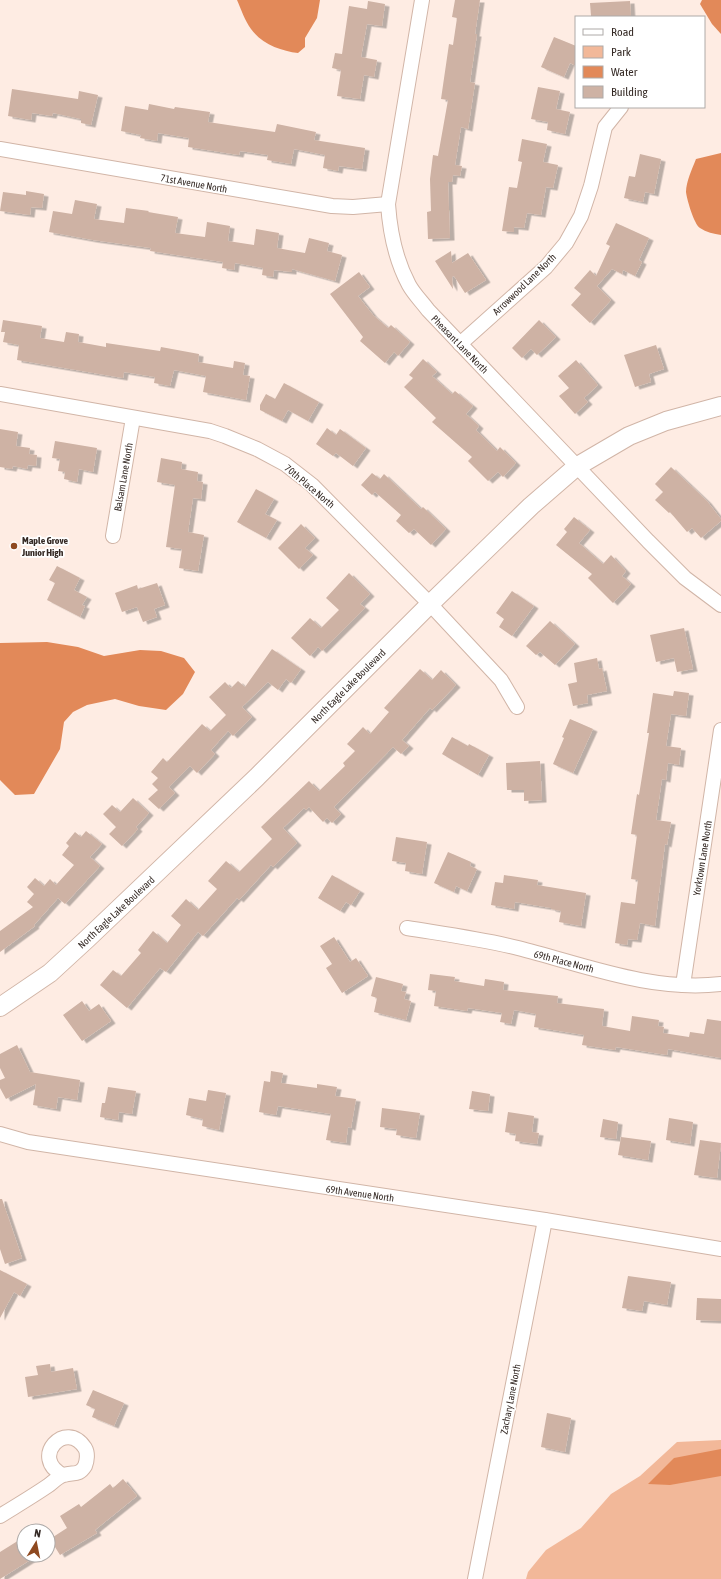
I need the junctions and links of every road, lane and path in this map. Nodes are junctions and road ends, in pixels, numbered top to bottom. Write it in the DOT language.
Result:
graph roads {
  1 [pos="422,0"];
  2 [pos="620,108"];
  3 [pos="0,149"];
  4 [pos="388,204"];
  5 [pos="460,344"];
  6 [pos="0,394"];
  7 [pos="721,406"];
  8 [pos="133,418"];
  9 [pos="576,467"];
  10 [pos="113,536"];
  11 [pos="430,604"];
  12 [pos="721,605"];
  13 [pos="517,707"];
  14 [pos="721,730"];
  15 [pos="407,928"];
  16 [pos="721,984"];
  17 [pos="683,985"];
  18 [pos="0,1007"];
  19 [pos="0,1134"];
  20 [pos="545,1220"];
  21 [pos="721,1248"];
  22 [pos="63,1474"];
  23 [pos="0,1516"];
  24 [pos="475,1579"];
  1 -- 4 [label="street, Pheasant Lane North"];
  2 -- 5 [label="street, Arrowwood Lane North"];
  3 -- 4 [label="street, 71st Avenue North"];
  4 -- 5 [label="street, Pheasant Lane North"];
  5 -- 9 [label="street, Pheasant Lane North"];
  6 -- 8 [label="street, 70th Place North"];
  7 -- 9 [label="street, North Eagle Lake Boulevard"];
  8 -- 10 [label="street, Balsam Lane North"];
  8 -- 11 [label="street, 70th Place North"];
  9 -- 11 [label="street, North Eagle Lake Boulevard"];
  9 -- 12 [label="street, Pheasant Lane North"];
  11 -- 13 [label="street, 70th Place North"];
  11 -- 18 [label="street, North Eagle Lake Boulevard"];
  14 -- 17 [label="street, Yorktown Lane North"];
  15 -- 17 [label="street, 69th Place North"];
  16 -- 17 [label="street, 69th Place North"];
  19 -- 20 [label="street, 69th Avenue North"];
  20 -- 21 [label="street, 69th Avenue North"];
  20 -- 24 [label="street, Zachary Lane North"];
  22 -- 23 [label="street"];
}
